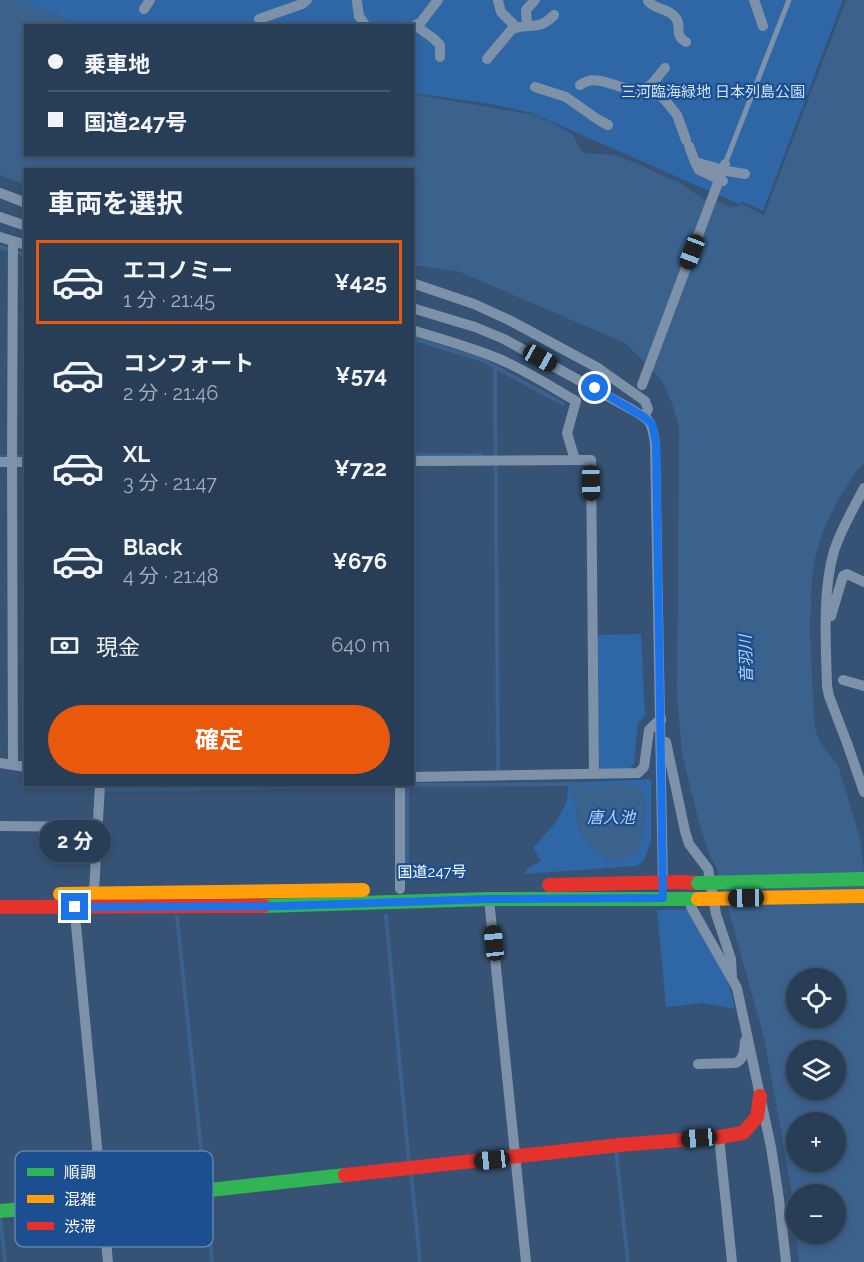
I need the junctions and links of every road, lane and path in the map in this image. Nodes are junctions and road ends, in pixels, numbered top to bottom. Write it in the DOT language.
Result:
graph roads {
  1 [pos="307,0"];
  2 [pos="438,0"];
  3 [pos="535,0"];
  4 [pos="754,0"];
  5 [pos="789,0"];
  6 [pos="498,1"];
  7 [pos="648,1"];
  8 [pos="357,2"];
  9 [pos="554,15"];
  10 [pos="259,19"];
  11 [pos="365,24"];
  12 [pos="527,26"];
  13 [pos="763,26"];
  14 [pos="414,27"];
  15 [pos="514,27"];
  16 [pos="686,42"];
  17 [pos="440,57"];
  18 [pos="487,59"];
  19 [pos="665,68"];
  20 [pos="580,85"];
  21 [pos="649,86"];
  22 [pos="535,87"];
  23 [pos="609,123"];
  24 [pos="695,162"];
  25 [pos="725,164"];
  26 [pos="745,174"];
  27 [pos="723,181"];
  28 [pos="0,193"];
  29 [pos="24,202"];
  30 [pos="0,217"];
  31 [pos="24,225"];
  32 [pos="0,237"];
  33 [pos="13,241"];
  34 [pos="24,244"];
  35 [pos="414,284"];
  36 [pos="414,309"];
  37 [pos="414,331"];
  38 [pos="639,390"];
  39 [pos="644,417"];
  40 [pos="575,460"];
  41 [pos="414,461"];
  42 [pos="6,462"];
  43 [pos="24,462"];
  44 [pos="864,488"];
  45 [pos="864,582"];
  46 [pos="826,620"];
  47 [pos="843,680"];
  48 [pos="864,686"];
  49 [pos="661,718"];
  50 [pos="0,763"];
  51 [pos="13,764"];
  52 [pos="24,767"];
  53 [pos="594,774"];
  54 [pos="414,777"];
  55 [pos="100,786"];
  56 [pos="400,786"];
  57 [pos="864,792"];
  58 [pos="0,826"];
  59 [pos="98,827"];
  60 [pos="864,879"];
  61 [pos="663,882"];
  62 [pos="400,889"];
  63 [pos="94,892"];
  64 [pos="0,895"];
  65 [pos="864,896"];
  66 [pos="663,898"];
  67 [pos="489,899"];
  68 [pos="694,899"];
  69 [pos="74,900"];
  70 [pos="0,907"];
  71 [pos="732,979"];
  72 [pos="746,1032"];
  73 [pos="698,1064"];
  74 [pos="760,1096"];
  75 [pos="719,1137"];
  76 [pos="97,1151"];
  77 [pos="515,1157"];
  78 [pos="213,1190"];
  79 [pos="15,1210"];
  80 [pos="0,1211"];
  81 [pos="106,1247"];
  82 [pos="108,1262"];
  83 [pos="526,1262"];
  84 [pos="732,1262"];
  85 [pos="786,1262"];
  1 -- 10 [label="street"];
  2 -- 14 [label="street"];
  3 -- 12 [label="street"];
  4 -- 13 [label="street"];
  5 -- 25 [label="lane"];
  6 -- 15 [label="street"];
  7 -- 16 [label="street"];
  8 -- 11 [label="street"];
  9 -- 12 [label="street"];
  12 -- 15 [label="street"];
  14 -- 17 [label="street"];
  15 -- 18 [label="street"];
  19 -- 21 [label="street"];
  20 -- 21 [label="street"];
  21 -- 24 [label="street"];
  22 -- 23 [label="street"];
  24 -- 26 [label="street"];
  24 -- 27 [label="street"];
  25 -- 38 [label="street, bridge"];
  28 -- 29 [label="street"];
  30 -- 31 [label="street"];
  32 -- 33 [label="street"];
  33 -- 34 [label="street"];
  33 -- 42 [label="street"];
  35 -- 38 [label="street"];
  36 -- 39 [label="street"];
  37 -- 40 [label="street"];
  38 -- 39 [label="street"];
  39 -- 49 [label="street"];
  40 -- 41 [label="street"];
  40 -- 53 [label="street"];
  42 -- 43 [label="street"];
  42 -- 51 [label="street"];
  44 -- 46 [label="street"];
  45 -- 46 [label="street"];
  46 -- 57 [label="street"];
  47 -- 48 [label="street"];
  49 -- 53 [label="street"];
  49 -- 61 [label="street"];
  49 -- 71 [label="street"];
  50 -- 51 [label="street"];
  51 -- 52 [label="street"];
  53 -- 54 [label="street"];
  55 -- 59 [label="street"];
  56 -- 62 [label="street"];
  58 -- 59 [label="street"];
  59 -- 63 [label="street"];
  60 -- 61 [label="main road, 国道247号, bridge"];
  61 -- 62 [label="main road, 国道247号"];
  61 -- 66 [label="street"];
  62 -- 63 [label="main road, 国道247号"];
  63 -- 69 [label="main road, 国道247号"];
  64 -- 69 [label="main road, 国道247号"];
  65 -- 68 [label="main road, 国道247号, bridge"];
  66 -- 67 [label="main road, 国道247号"];
  66 -- 68 [label="main road, 国道247号"];
  67 -- 69 [label="main road, 国道247号"];
  67 -- 77 [label="street"];
  68 -- 71 [label="street"];
  69 -- 70 [label="main road, 国道247号"];
  69 -- 76 [label="street"];
  71 -- 72 [label="street"];
  72 -- 73 [label="street"];
  72 -- 74 [label="street"];
  74 -- 75 [label="main road"];
  74 -- 85 [label="street"];
  75 -- 77 [label="main road"];
  75 -- 84 [label="street"];
  77 -- 78 [label="main road"];
  77 -- 83 [label="street"];
  79 -- 80 [label="main road"];
  81 -- 82 [label="street"];
}
